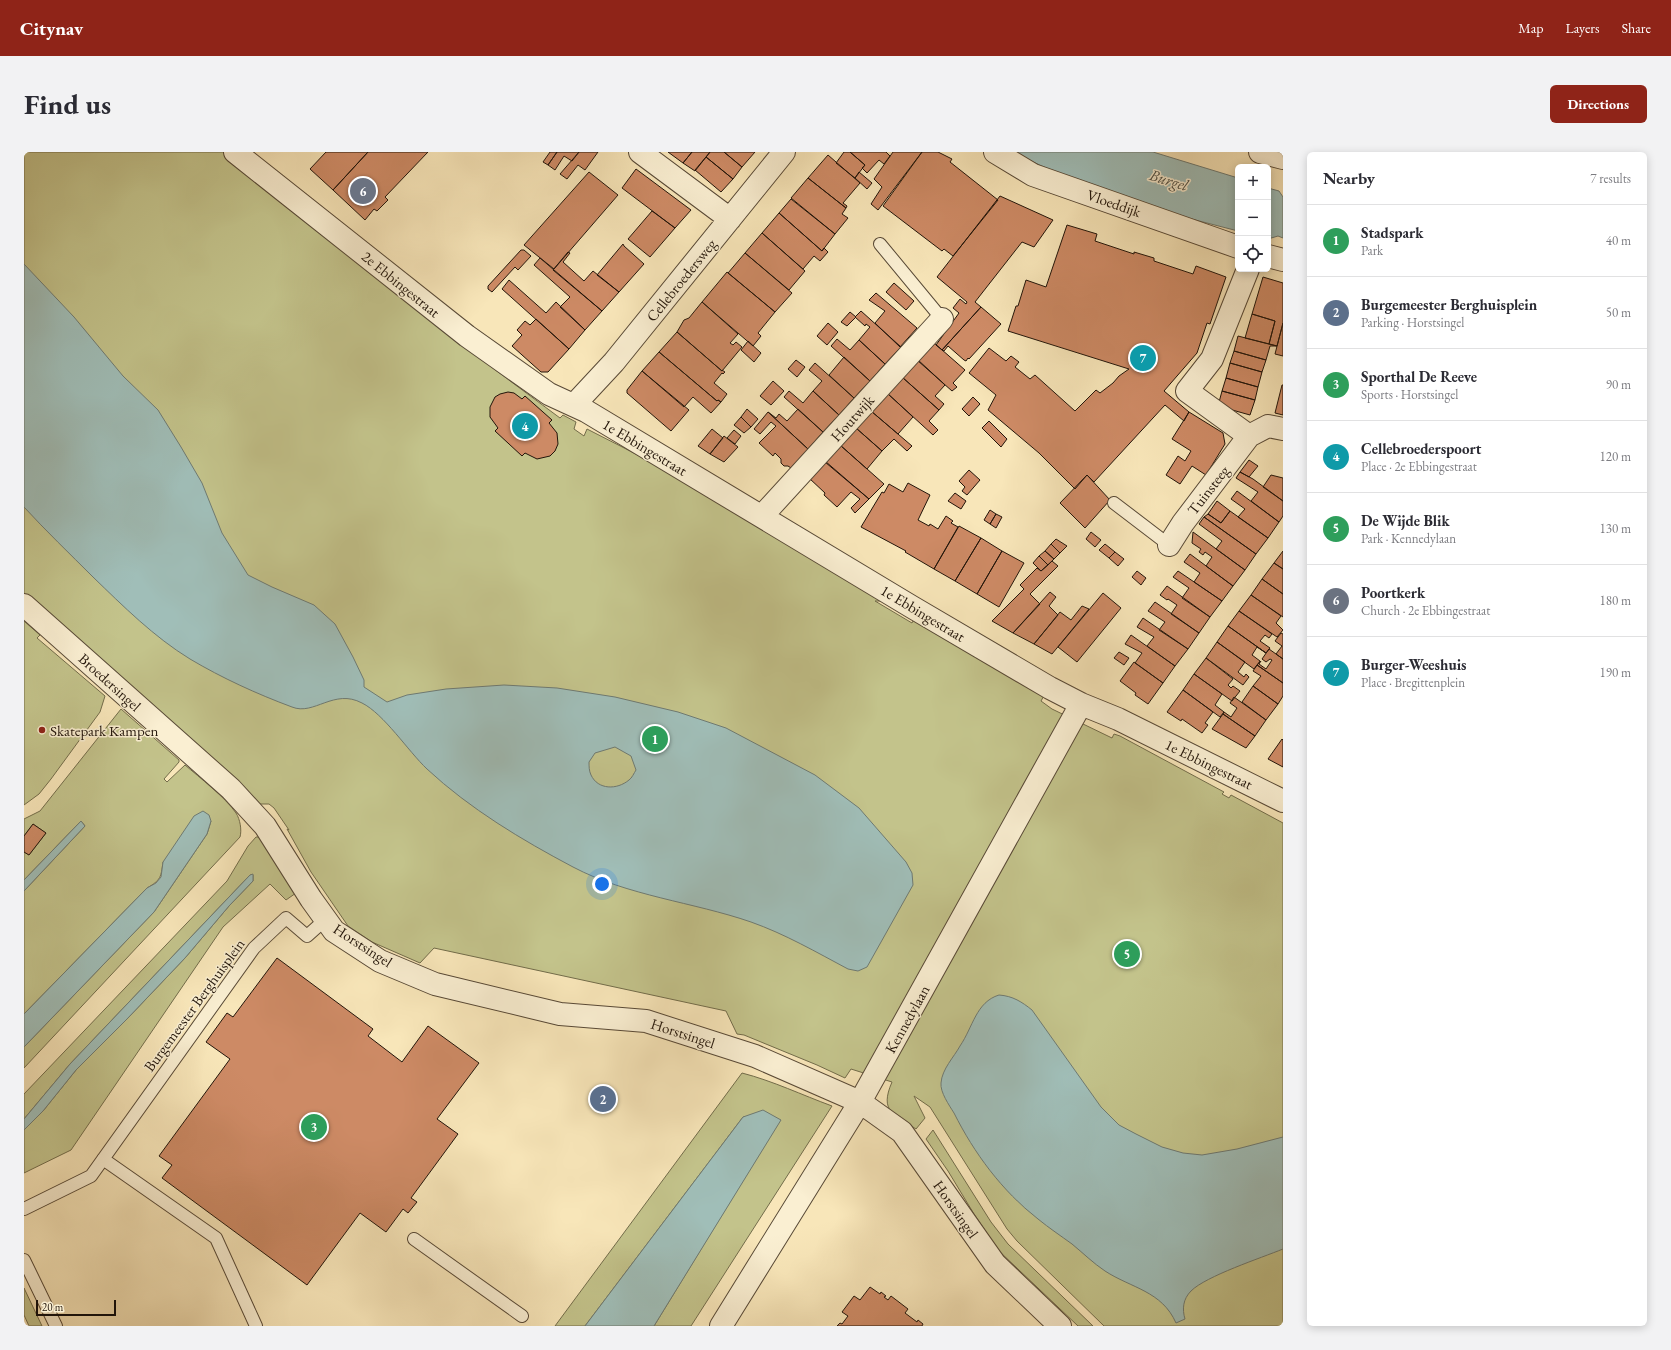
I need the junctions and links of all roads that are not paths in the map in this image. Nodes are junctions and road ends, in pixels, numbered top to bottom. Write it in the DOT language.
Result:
graph roads {
  1 [pos="235,152"];
  2 [pos="640,152"];
  3 [pos="784,152"];
  4 [pos="994,152"];
  5 [pos="1260,152"];
  6 [pos="1283,158"];
  7 [pos="730,219"];
  8 [pos="880,244"];
  9 [pos="1235,246"];
  10 [pos="1271,257"];
  11 [pos="1283,260"];
  12 [pos="1247,272"];
  13 [pos="942,319"];
  14 [pos="574,405"];
  15 [pos="1283,428"];
  16 [pos="1249,436"];
  17 [pos="1114,503"];
  18 [pos="762,516"];
  19 [pos="1169,545"];
  20 [pos="24,605"];
  21 [pos="1081,704"];
  22 [pos="1283,801"];
  23 [pos="264,826"];
  24 [pos="326,919"];
  25 [pos="860,1102"];
  26 [pos="103,1159"];
  27 [pos="24,1209"];
  28 [pos="414,1240"];
  29 [pos="24,1260"];
  30 [pos="522,1316"];
  31 [pos="56,1326"];
  32 [pos="256,1326"];
  33 [pos="721,1326"];
  34 [pos="1060,1326"];
  1 -- 14 [label="street, 2e Ebbingestraat"];
  2 -- 7 [label="street"];
  3 -- 7 [label="street, Cellebroedersweg"];
  4 -- 9 [label="street, Vloeddijk"];
  5 -- 6 [label="street"];
  7 -- 14 [label="street, Cellebroedersweg"];
  8 -- 13 [label="lane"];
  10 -- 11 [label="street"];
  12 -- 16 [label="street"];
  13 -- 18 [label="street, Houtwijk"];
  14 -- 18 [label="street, 1e Ebbingestraat"];
  15 -- 16 [label="street"];
  16 -- 19 [label="street, Tuinsteeg"];
  17 -- 19 [label="lane"];
  18 -- 21 [label="street, 1e Ebbingestraat"];
  20 -- 23 [label="street, Broedersingel"];
  21 -- 22 [label="street, 1e Ebbingestraat"];
  21 -- 25 [label="street, Kennedylaan"];
  23 -- 24 [label="street, Horstsingel"];
  24 -- 25 [label="street, Horstsingel"];
  24 -- 26 [label="lane, Burgemeester Berghuisplein"];
  25 -- 33 [label="street, Kennedylaan"];
  25 -- 34 [label="street, Horstsingel"];
  26 -- 27 [label="lane, Burgemeester Berghuisplein"];
  26 -- 32 [label="lane"];
  28 -- 30 [label="lane"];
  29 -- 31 [label="lane"];
}
